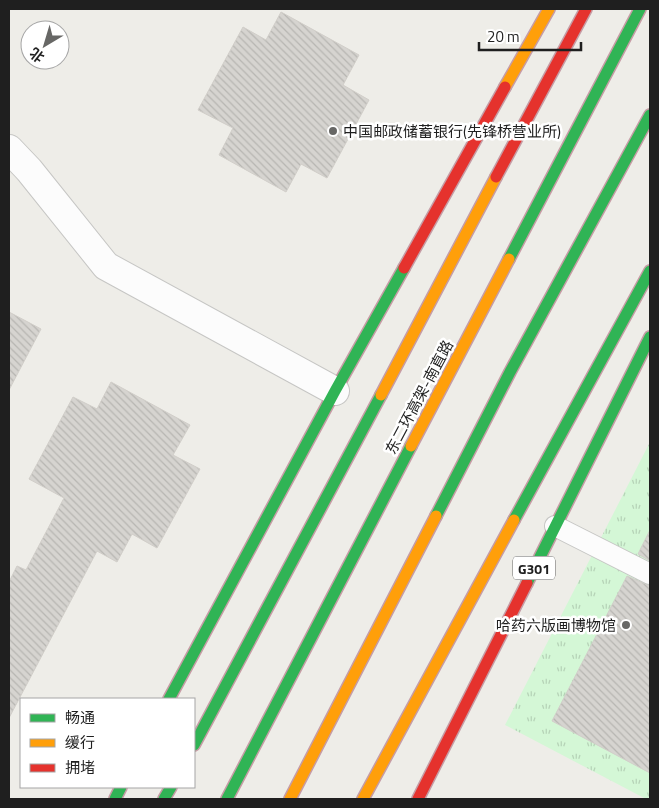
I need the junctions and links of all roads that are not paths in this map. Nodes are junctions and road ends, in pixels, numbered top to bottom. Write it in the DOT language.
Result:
graph roads {
  1 [pos="549,9"];
  2 [pos="586,9"];
  3 [pos="640,9"];
  4 [pos="650,115"];
  5 [pos="9,149"];
  6 [pos="650,271"];
  7 [pos="650,337"];
  8 [pos="336,391"];
  9 [pos="555,526"];
  10 [pos="650,574"];
  11 [pos="170,698"];
  12 [pos="195,743"];
  13 [pos="121,788"];
  14 [pos="170,788"];
  15 [pos="115,799"];
  16 [pos="164,799"];
  17 [pos="226,799"];
  18 [pos="290,799"];
  19 [pos="363,799"];
  20 [pos="418,799"];
  1 -- 8 [label="highway"];
  2 -- 12 [label="highway"];
  3 -- 17 [label="highway, 东二环高架-南直路"];
  4 -- 18 [label="highway"];
  5 -- 8 [label="street"];
  6 -- 19 [label="highway"];
  7 -- 9 [label="highway, G301"];
  8 -- 11 [label="highway"];
  9 -- 10 [label="lane"];
  9 -- 20 [label="highway, G301"];
  13 -- 15 [label="highway"];
  14 -- 16 [label="highway"];
}
